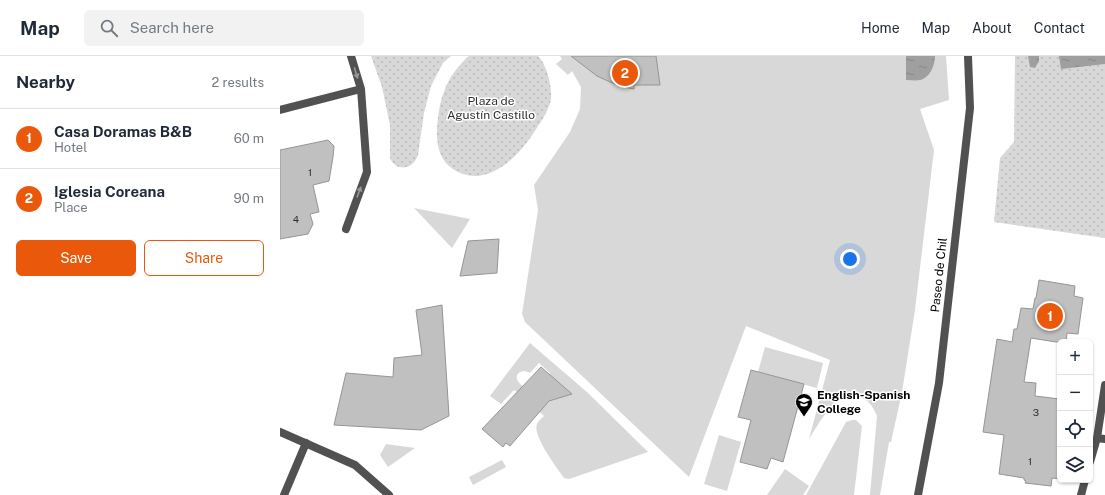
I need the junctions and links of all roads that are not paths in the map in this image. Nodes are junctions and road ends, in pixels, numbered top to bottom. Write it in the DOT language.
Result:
graph roads {
  1 [pos="351,56"];
  2 [pos="968,56"];
  3 [pos="361,89"];
  4 [pos="280,110"];
  5 [pos="346,229"];
  6 [pos="1105,385"];
  7 [pos="280,432"];
  8 [pos="1101,439"];
  9 [pos="306,443"];
  10 [pos="1093,456"];
  11 [pos="1084,483"];
  12 [pos="284,495"];
  13 [pos="389,495"];
  14 [pos="918,495"];
  15 [pos="1080,495"];
  1 -- 3 [label="street, one-way"];
  2 -- 14 [label="street, Paseo de Chil"];
  3 -- 4 [label="street"];
  5 -- 3 [label="street, one-way"];
  6 -- 8 [label="street"];
  7 -- 9 [label="street"];
  8 -- 10 [label="street"];
  9 -- 12 [label="street"];
  9 -- 13 [label="street"];
  11 -- 15 [label="street"];
}
